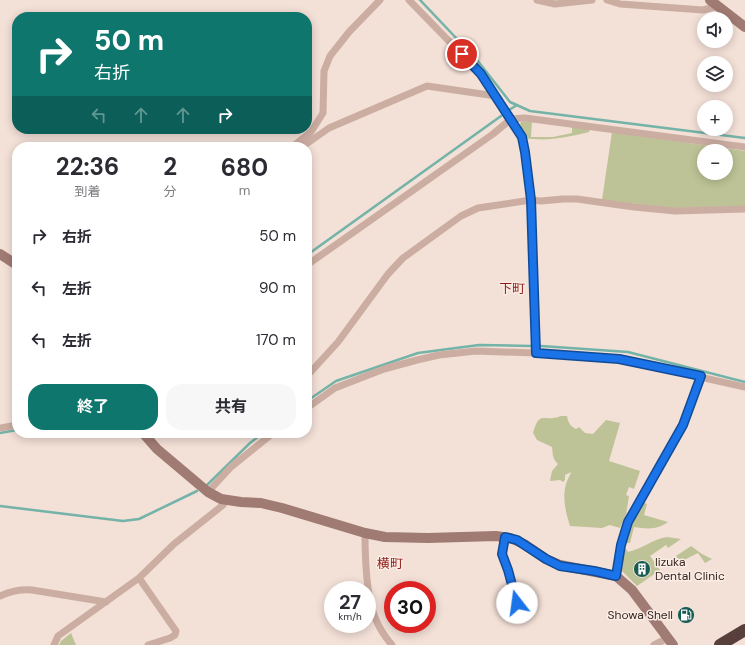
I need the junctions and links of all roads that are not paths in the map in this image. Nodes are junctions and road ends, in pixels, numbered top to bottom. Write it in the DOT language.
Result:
graph roads {
  1 [pos="380,0"];
  2 [pos="409,0"];
  3 [pos="537,0"];
  4 [pos="592,0"];
  5 [pos="606,0"];
  6 [pos="714,3"];
  7 [pos="745,27"];
  8 [pos="496,96"];
  9 [pos="511,119"];
  10 [pos="312,130"];
  11 [pos="308,134"];
  12 [pos="298,142"];
  13 [pos="309,142"];
  14 [pos="745,147"];
  15 [pos="531,200"];
  16 [pos="745,209"];
  17 [pos="0,254"];
  18 [pos="12,262"];
  19 [pos="312,262"];
  20 [pos="536,353"];
  21 [pos="312,371"];
  22 [pos="701,376"];
  23 [pos="745,387"];
  24 [pos="312,405"];
  25 [pos="12,426"];
  26 [pos="0,428"];
  27 [pos="147,438"];
  28 [pos="266,438"];
  29 [pos="208,492"];
  30 [pos="226,500"];
  31 [pos="365,533"];
  32 [pos="505,537"];
  33 [pos="616,576"];
  34 [pos="139,578"];
  35 [pos="0,596"];
  36 [pos="106,602"];
  37 [pos="517,603"];
  38 [pos="745,630"];
  39 [pos="671,641"];
  40 [pos="54,645"];
  41 [pos="148,645"];
  42 [pos="392,645"];
  43 [pos="654,645"];
  44 [pos="720,645"];
  1 -- 10 [label="street"];
  2 -- 8 [label="street"];
  3 -- 4 [label="street"];
  5 -- 6 [label="street"];
  6 -- 7 [label="street"];
  8 -- 9 [label="street"];
  8 -- 13 [label="street"];
  9 -- 14 [label="street"];
  9 -- 15 [label="street"];
  9 -- 19 [label="street"];
  11 -- 12 [label="street"];
  15 -- 16 [label="street"];
  15 -- 20 [label="street"];
  15 -- 21 [label="street"];
  17 -- 18 [label="street"];
  20 -- 22 [label="street"];
  20 -- 24 [label="street"];
  22 -- 23 [label="street"];
  22 -- 33 [label="street"];
  25 -- 26 [label="street"];
  27 -- 29 [label="street"];
  28 -- 29 [label="street"];
  29 -- 30 [label="street"];
  30 -- 31 [label="street"];
  30 -- 34 [label="street"];
  31 -- 32 [label="street"];
  31 -- 42 [label="street"];
  32 -- 33 [label="street"];
  32 -- 37 [label="street"];
  33 -- 39 [label="street"];
  34 -- 36 [label="street"];
  34 -- 41 [label="street"];
  35 -- 36 [label="street"];
  36 -- 40 [label="street"];
  38 -- 44 [label="highway"];
  39 -- 43 [label="street"];
}
